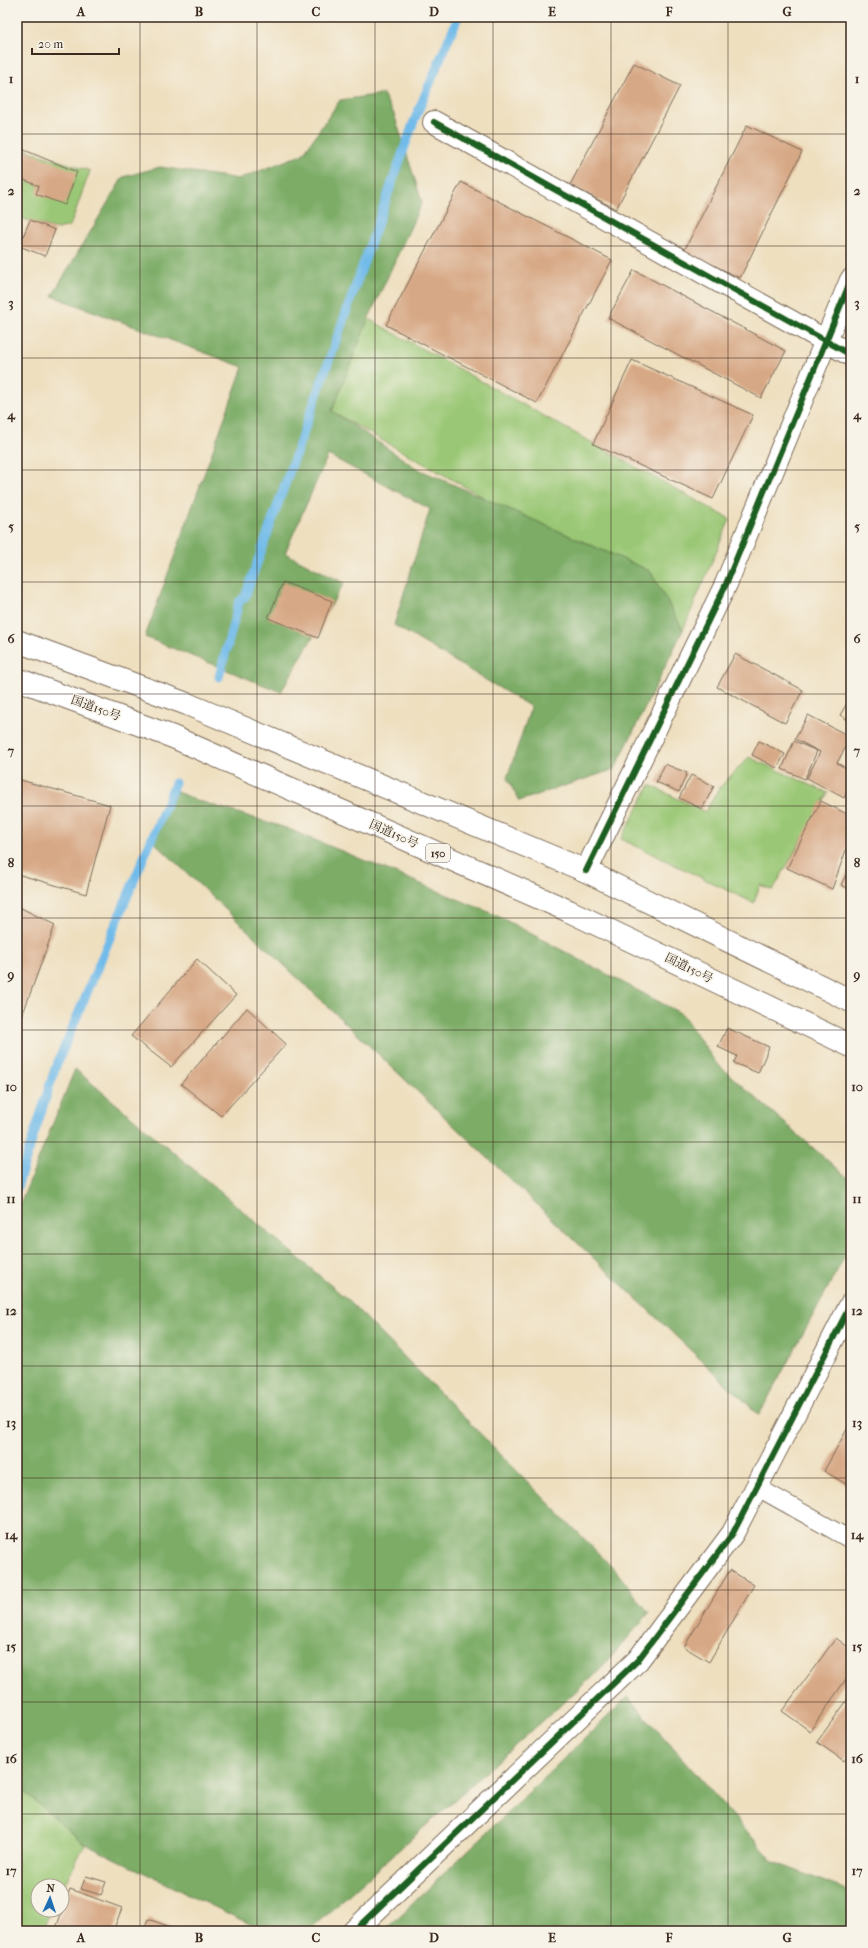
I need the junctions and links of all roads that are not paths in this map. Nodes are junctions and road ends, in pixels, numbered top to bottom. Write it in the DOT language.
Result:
graph roads {
  1 [pos="434,122"];
  2 [pos="851,280"];
  3 [pos="826,341"];
  4 [pos="851,355"];
  5 [pos="17,641"];
  6 [pos="17,679"];
  7 [pos="586,871"];
  8 [pos="851,1001"];
  9 [pos="851,1046"];
  10 [pos="851,1304"];
  11 [pos="757,1487"];
  12 [pos="851,1540"];
  13 [pos="354,1931"];
  1 -- 3 [label="main road"];
  2 -- 3 [label="main road"];
  3 -- 4 [label="main road"];
  3 -- 7 [label="main road"];
  5 -- 7 [label="main road"];
  6 -- 9 [label="main road, 国道150号 / 150"];
  7 -- 8 [label="main road"];
  10 -- 11 [label="main road"];
  11 -- 12 [label="lane"];
  11 -- 13 [label="main road"];
}
